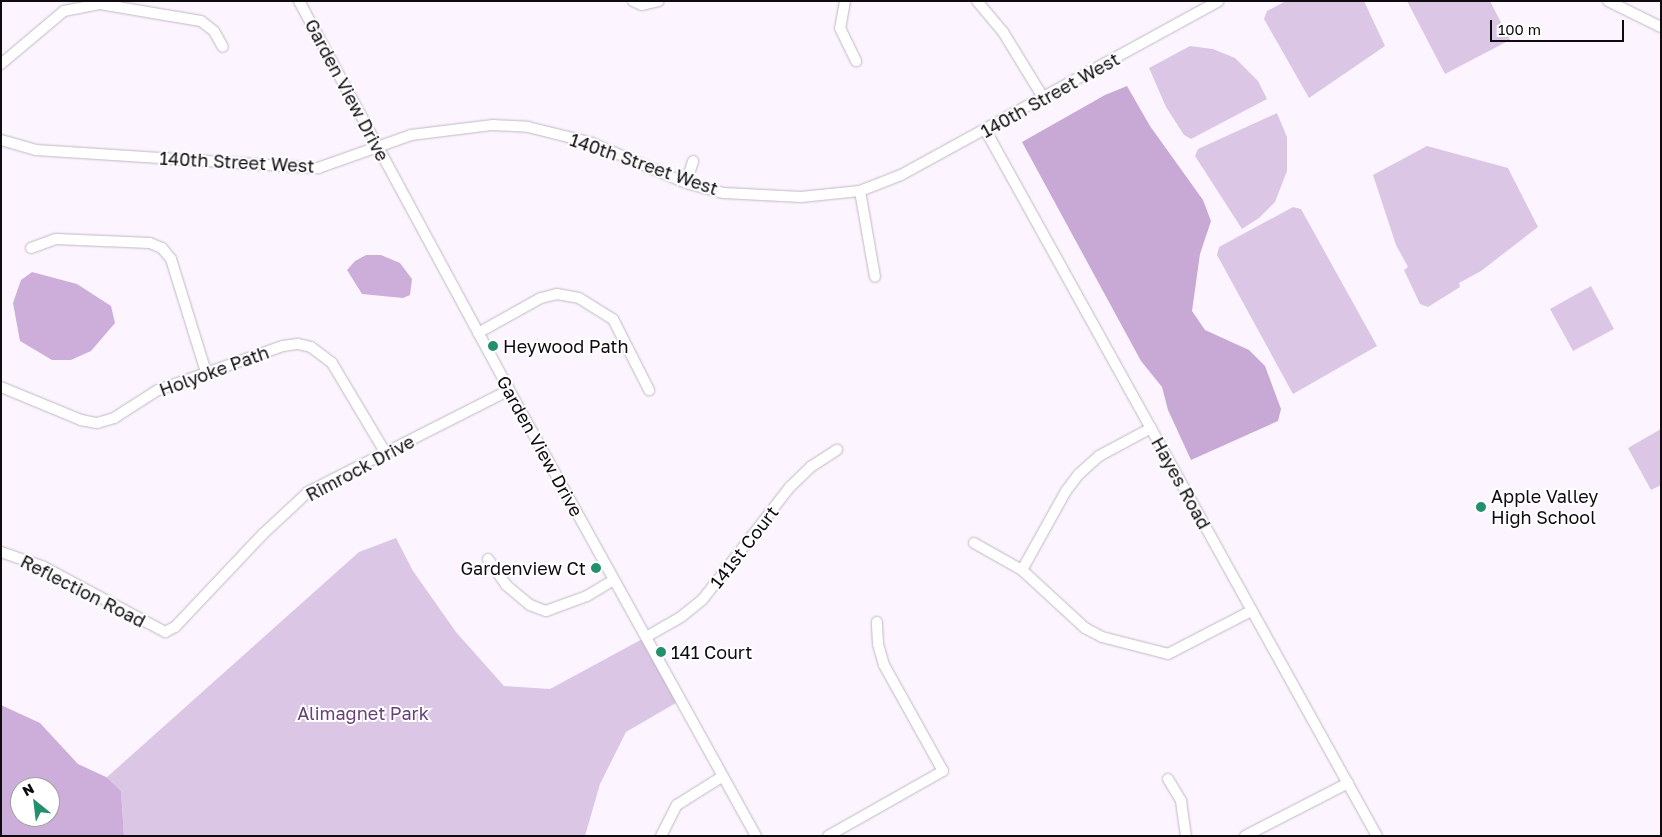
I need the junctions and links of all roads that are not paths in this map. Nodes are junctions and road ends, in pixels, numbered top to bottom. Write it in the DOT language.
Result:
graph roads {
  1 [pos="300,1"];
  2 [pos="633,1"];
  3 [pos="659,1"];
  4 [pos="844,1"];
  5 [pos="1218,1"];
  6 [pos="1608,1"];
  7 [pos="981,2"];
  8 [pos="1661,27"];
  9 [pos="223,46"];
  10 [pos="856,61"];
  11 [pos="1,64"];
  12 [pos="1044,99"];
  13 [pos="986,131"];
  14 [pos="1,140"];
  15 [pos="379,148"];
  16 [pos="693,161"];
  17 [pos="686,183"];
  18 [pos="860,191"];
  19 [pos="31,248"];
  20 [pos="875,277"];
  21 [pos="478,332"];
  22 [pos="206,372"];
  23 [pos="1,387"];
  24 [pos="509,390"];
  25 [pos="649,390"];
  26 [pos="1151,428"];
  27 [pos="837,450"];
  28 [pos="385,452"];
  29 [pos="974,544"];
  30 [pos="1,552"];
  31 [pos="488,559"];
  32 [pos="1022,570"];
  33 [pos="614,580"];
  34 [pos="1251,611"];
  35 [pos="877,622"];
  36 [pos="164,632"];
  37 [pos="646,636"];
  38 [pos="723,776"];
  39 [pos="1168,779"];
  40 [pos="1348,783"];
  41 [pos="661,836"];
  42 [pos="756,836"];
  43 [pos="828,836"];
  44 [pos="1186,836"];
  45 [pos="1245,836"];
  46 [pos="1377,836"];
  1 -- 15 [label="street, Garden View Drive"];
  2 -- 3 [label="street"];
  4 -- 10 [label="street"];
  5 -- 12 [label="street, 140th Street West"];
  6 -- 8 [label="street"];
  7 -- 12 [label="street"];
  9 -- 11 [label="street"];
  12 -- 13 [label="street, 140th Street West"];
  13 -- 18 [label="street, 140th Street West"];
  13 -- 26 [label="street, Hayes Road"];
  14 -- 15 [label="street, 140th Street West"];
  15 -- 17 [label="street, 140th Street West"];
  15 -- 21 [label="street, Garden View Drive"];
  16 -- 17 [label="street"];
  17 -- 18 [label="street, 140th Street West"];
  18 -- 20 [label="street"];
  19 -- 22 [label="street"];
  21 -- 24 [label="street, Garden View Drive"];
  21 -- 25 [label="street"];
  22 -- 23 [label="street, Holyoke Path"];
  22 -- 28 [label="street, Holyoke Path"];
  24 -- 28 [label="street, Rimrock Drive"];
  24 -- 33 [label="street, Garden View Drive"];
  26 -- 32 [label="street"];
  26 -- 34 [label="street, Hayes Road"];
  27 -- 37 [label="street, 141st Court"];
  28 -- 36 [label="street, Rimrock Drive"];
  29 -- 32 [label="street"];
  30 -- 36 [label="street, Reflection Road"];
  31 -- 33 [label="street"];
  32 -- 34 [label="street"];
  33 -- 37 [label="street, Garden View Drive"];
  34 -- 40 [label="street, Hayes Road"];
  35 -- 43 [label="street"];
  37 -- 38 [label="street, Garden View Drive"];
  38 -- 41 [label="street"];
  38 -- 42 [label="street, Garden View Drive"];
  39 -- 44 [label="street"];
  40 -- 45 [label="street"];
  40 -- 46 [label="street, Hayes Road"];
}
